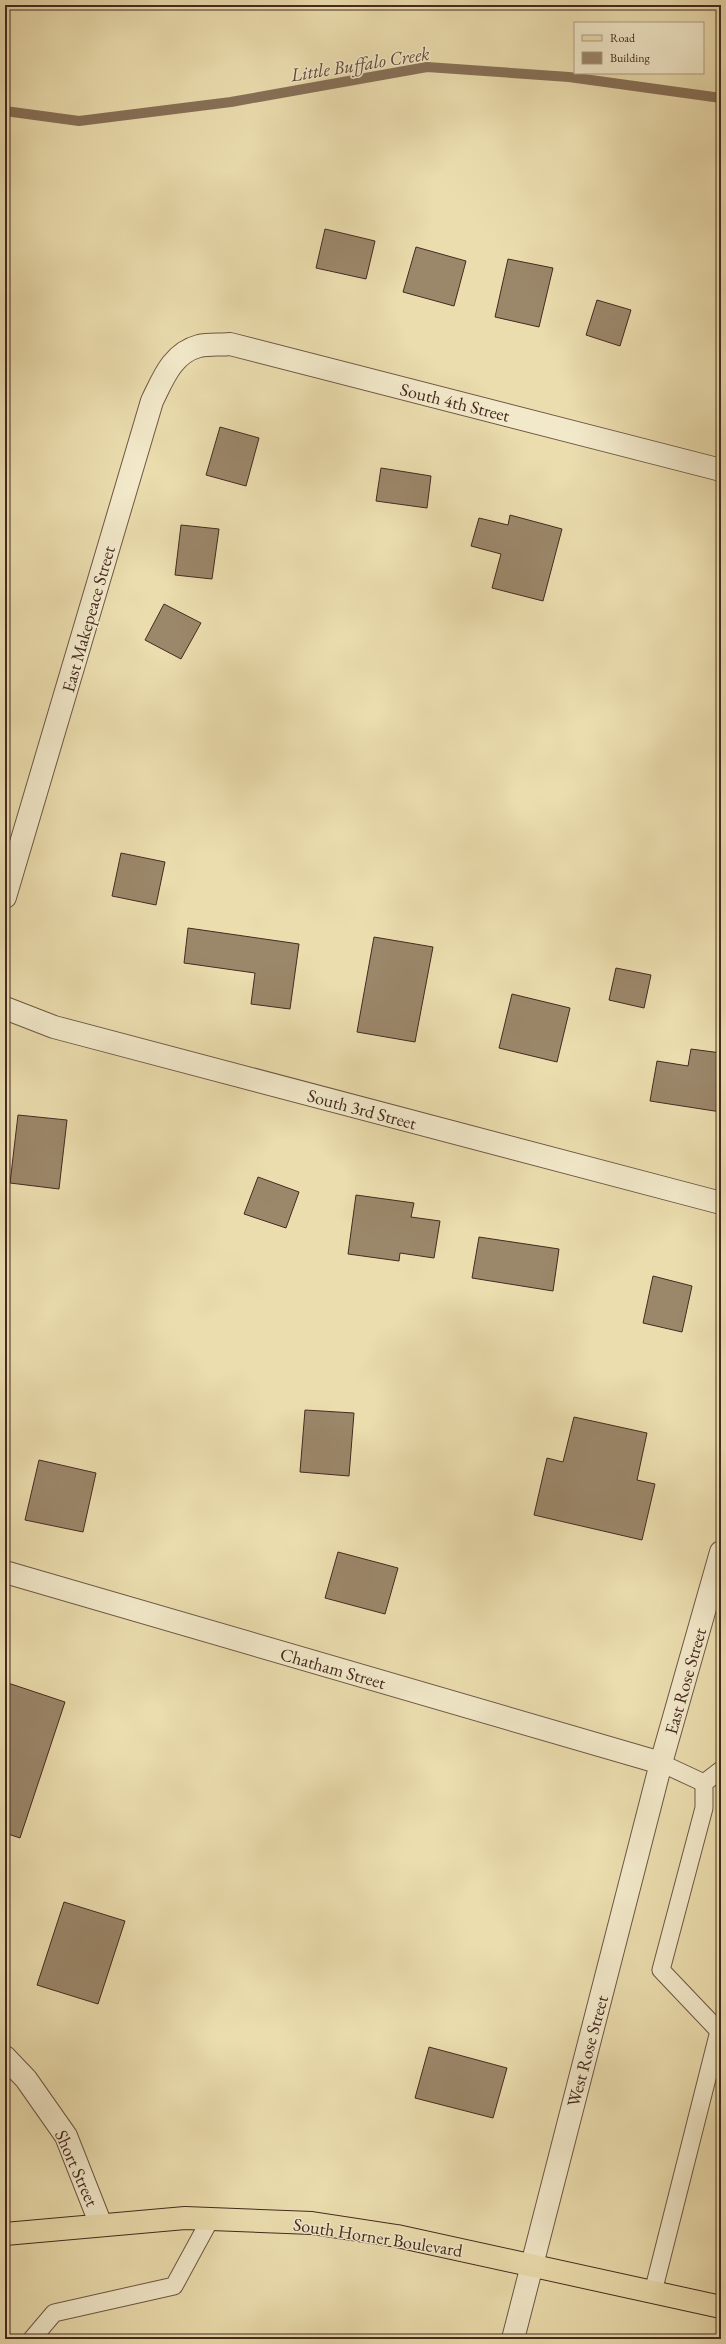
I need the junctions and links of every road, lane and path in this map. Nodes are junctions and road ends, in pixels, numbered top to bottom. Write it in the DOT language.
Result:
graph roads {
  1 [pos="189,351"];
  2 [pos="721,470"];
  3 [pos="5,897"];
  4 [pos="5,1008"];
  5 [pos="721,1203"];
  6 [pos="721,1552"];
  7 [pos="5,1572"];
  8 [pos="661,1763"];
  9 [pos="721,1770"];
  10 [pos="704,1783"];
  11 [pos="720,2031"];
  12 [pos="5,2058"];
  13 [pos="211,2218"];
  14 [pos="101,2224"];
  15 [pos="5,2234"];
  16 [pos="532,2266"];
  17 [pos="653,2292"];
  18 [pos="721,2307"];
  19 [pos="32,2339"];
  20 [pos="512,2339"];
  1 -- 2 [label="street, South 4th Street"];
  1 -- 3 [label="street, East Makepeace Street"];
  4 -- 5 [label="street, South 3rd Street"];
  6 -- 8 [label="street, East Rose Street"];
  7 -- 8 [label="street, Chatham Street"];
  8 -- 10 [label="lane"];
  8 -- 16 [label="street, West Rose Street"];
  9 -- 10 [label="lane"];
  10 -- 11 [label="lane"];
  11 -- 17 [label="lane"];
  12 -- 14 [label="street, Short Street"];
  13 -- 14 [label="main road, South Horner Boulevard"];
  13 -- 16 [label="main road, South Horner Boulevard"];
  13 -- 19 [label="lane"];
  14 -- 15 [label="main road, South Horner Boulevard"];
  16 -- 17 [label="main road, South Horner Boulevard"];
  16 -- 20 [label="street, West Rose Street"];
  17 -- 18 [label="main road, South Horner Boulevard"];
}
